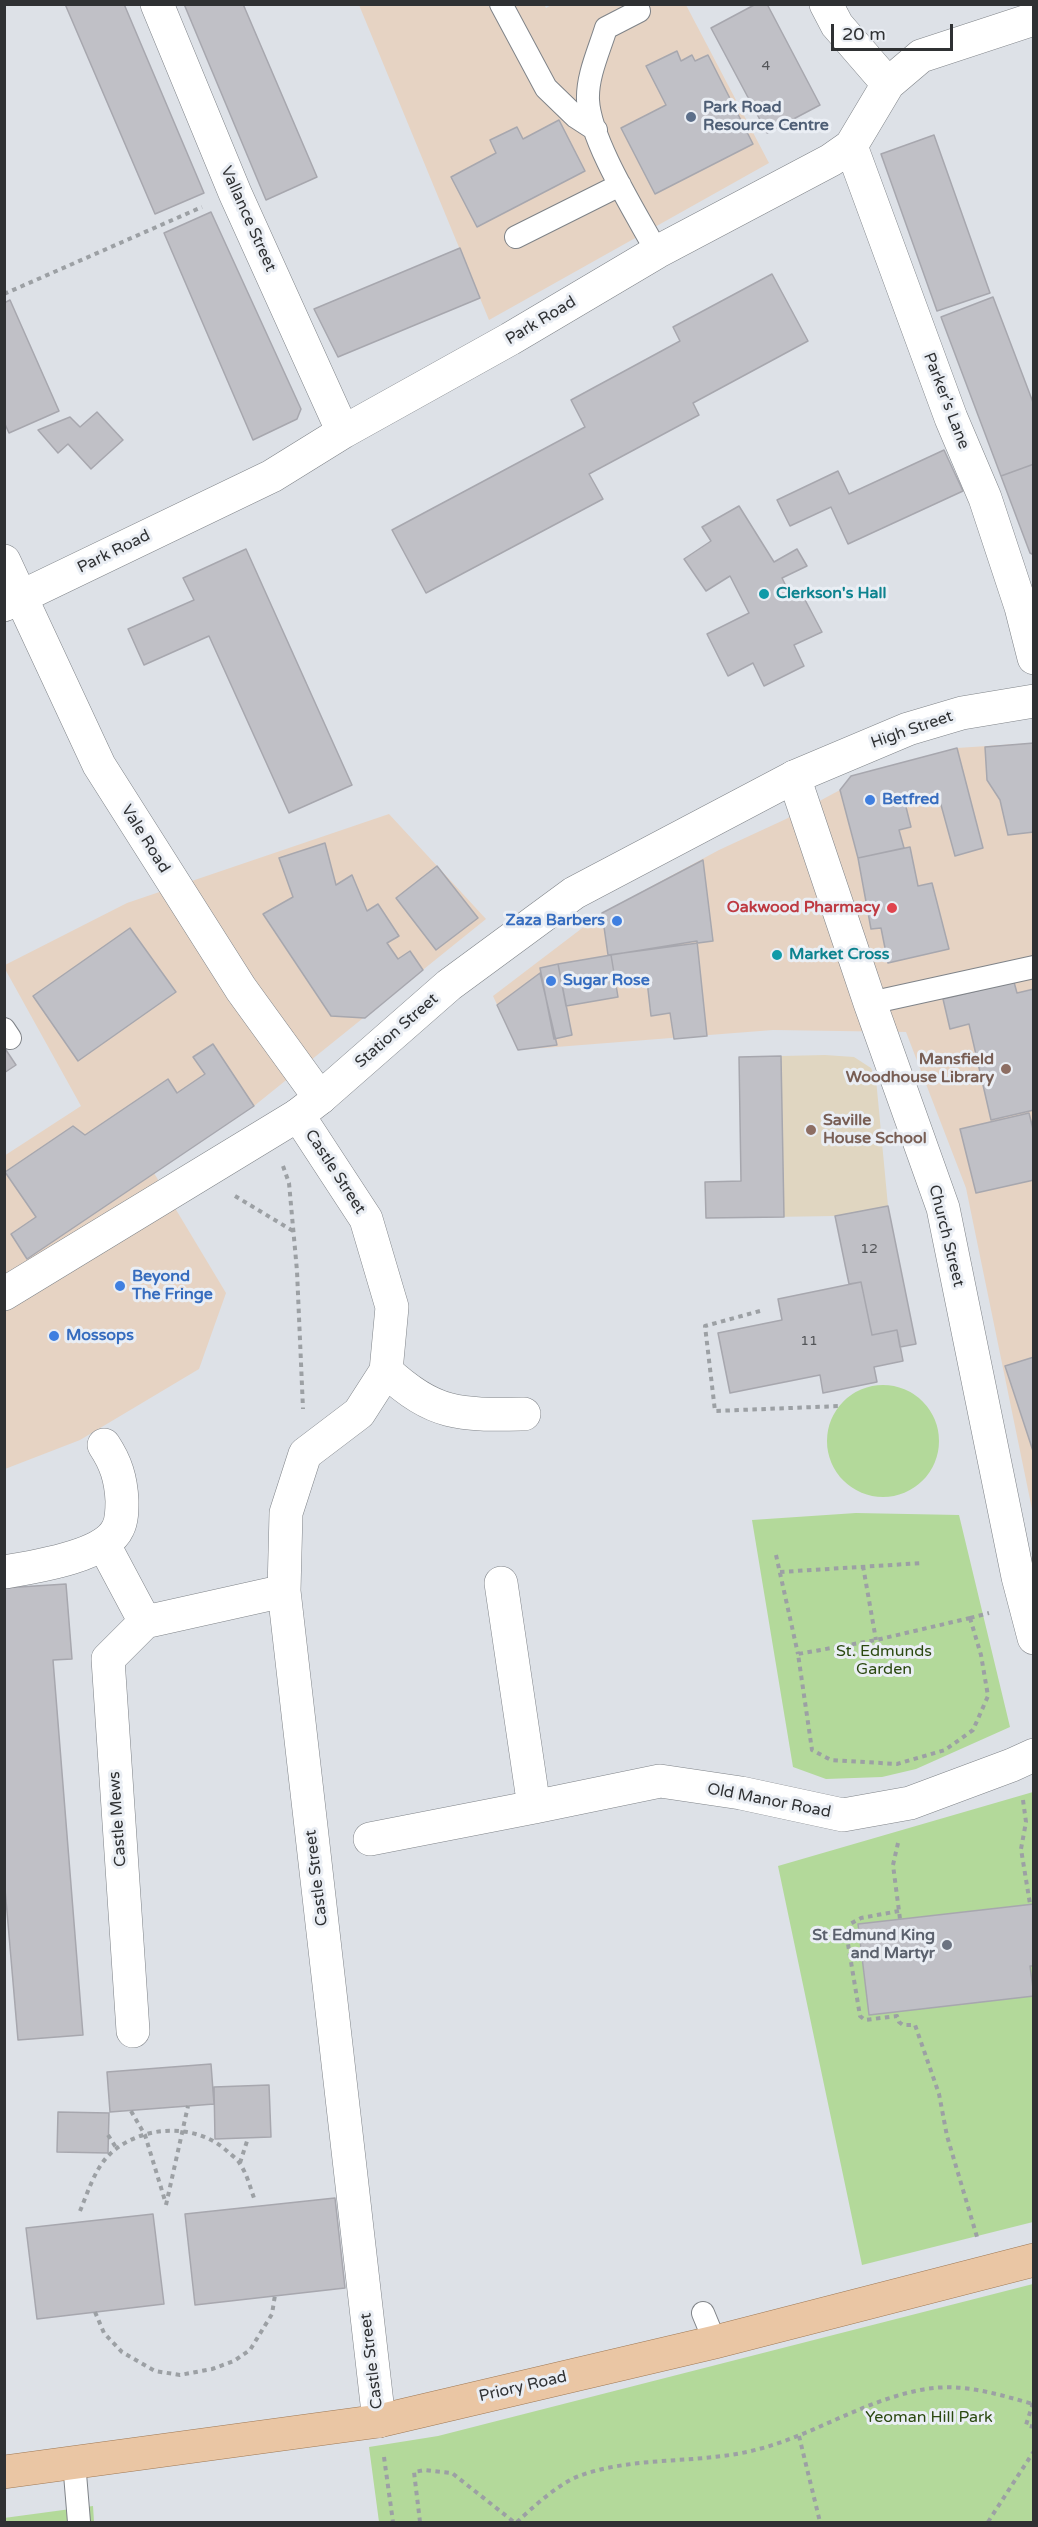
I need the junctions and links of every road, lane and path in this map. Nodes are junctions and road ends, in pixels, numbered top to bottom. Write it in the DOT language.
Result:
graph roads {
  1 [pos="157,4"];
  2 [pos="501,4"];
  3 [pos="826,4"];
  4 [pos="639,11"];
  5 [pos="1034,19"];
  6 [pos="888,84"];
  7 [pos="596,130"];
  8 [pos="851,146"];
  9 [pos="620,185"];
  10 [pos="235,193"];
  11 [pos="516,237"];
  12 [pos="657,252"];
  13 [pos="4,294"];
  14 [pos="343,432"];
  15 [pos="4,561"];
  16 [pos="12,601"];
  17 [pos="1027,605"];
  18 [pos="1034,658"];
  19 [pos="1034,701"];
  20 [pos="795,777"];
  21 [pos="1034,967"];
  22 [pos="870,1003"];
  23 [pos="296,1115"];
  24 [pos="198,1177"];
  25 [pos="293,1232"];
  26 [pos="4,1294"];
  27 [pos="760,1311"];
  28 [pos="386,1371"];
  29 [pos="840,1407"];
  30 [pos="524,1414"];
  31 [pos="104,1445"];
  32 [pos="305,1454"];
  33 [pos="104,1545"];
  34 [pos="776,1555"];
  35 [pos="922,1563"];
  36 [pos="862,1566"];
  37 [pos="4,1572"];
  38 [pos="780,1572"];
  39 [pos="501,1583"];
  40 [pos="284,1591"];
  41 [pos="144,1622"];
  42 [pos="1034,1638"];
  43 [pos="876,1640"];
  44 [pos="798,1654"];
  45 [pos="1023,1760"];
  46 [pos="1023,1802"];
  47 [pos="1012,1805"];
  48 [pos="534,1807"];
  49 [pos="905,1837"];
  50 [pos="370,1839"];
  51 [pos="1030,1904"];
  52 [pos="899,1911"];
  53 [pos="900,1919"];
  54 [pos="133,2031"];
  55 [pos="188,2106"];
  56 [pos="131,2111"];
  57 [pos="183,2132"];
  58 [pos="108,2135"];
  59 [pos="145,2135"];
  60 [pos="248,2138"];
  61 [pos="117,2149"];
  62 [pos="240,2163"];
  63 [pos="254,2198"];
  64 [pos="81,2211"];
  65 [pos="1034,2260"];
  66 [pos="987,2272"];
  67 [pos="275,2295"];
  68 [pos="96,2312"];
  69 [pos="1033,2403"];
  70 [pos="379,2421"];
  71 [pos="1034,2427"];
  72 [pos="799,2436"];
  73 [pos="1034,2451"];
  74 [pos="74,2462"];
  75 [pos="4,2472"];
  76 [pos="821,2522"];
  77 [pos="79,2523"];
  78 [pos="393,2523"];
  79 [pos="420,2523"];
  80 [pos="516,2523"];
  81 [pos="988,2523"];
  1 -- 10 [label="street, Vallance Street"];
  2 -- 7 [label="lane"];
  3 -- 6 [label="street"];
  4 -- 7 [label="lane"];
  5 -- 6 [label="street, Park Road"];
  6 -- 8 [label="street, Park Road"];
  7 -- 9 [label="lane"];
  8 -- 12 [label="street, Park Road"];
  8 -- 17 [label="street, Parker's Lane"];
  9 -- 11 [label="lane"];
  9 -- 12 [label="lane"];
  10 -- 13 [label="path"];
  10 -- 14 [label="street, Vallance Street"];
  12 -- 14 [label="street, Park Road"];
  14 -- 16 [label="street, Park Road"];
  15 -- 16 [label="street, Vale Road"];
  16 -- 23 [label="street, Vale Road"];
  17 -- 18 [label="street, Parker's Lane"];
  19 -- 20 [label="street, High Street"];
  20 -- 22 [label="street, Church Street"];
  20 -- 23 [label="street, Station Street"];
  21 -- 22 [label="lane"];
  22 -- 42 [label="street, Church Street"];
  23 -- 24 [label="street, Station Street"];
  23 -- 25 [label="path"];
  23 -- 28 [label="street, Castle Street"];
  24 -- 25 [label="path"];
  24 -- 26 [label="street, Station Street"];
  25 -- 32 [label="path"];
  27 -- 29 [label="path"];
  28 -- 30 [label="street"];
  28 -- 32 [label="street, Castle Street"];
  31 -- 33 [label="street"];
  32 -- 40 [label="street, Castle Street"];
  33 -- 37 [label="street"];
  33 -- 41 [label="street"];
  34 -- 38 [label="path"];
  35 -- 36 [label="path"];
  36 -- 38 [label="path"];
  36 -- 43 [label="path"];
  38 -- 44 [label="path"];
  39 -- 48 [label="street"];
  40 -- 41 [label="street"];
  40 -- 70 [label="street, Castle Street"];
  41 -- 54 [label="street, Castle Mews"];
  43 -- 44 [label="path"];
  43 -- 44 [label="path"];
  45 -- 46 [label="path"];
  45 -- 48 [label="street, Old Manor Road"];
  46 -- 47 [label="path"];
  46 -- 51 [label="path"];
  48 -- 50 [label="street, Old Manor Road"];
  49 -- 52 [label="path"];
  52 -- 53 [label="path"];
  52 -- 66 [label="path"];
  55 -- 57 [label="path"];
  56 -- 59 [label="path"];
  57 -- 59 [label="path"];
  57 -- 59 [label="path"];
  57 -- 62 [label="path"];
  58 -- 61 [label="path"];
  59 -- 61 [label="path"];
  60 -- 62 [label="path"];
  61 -- 64 [label="path"];
  62 -- 63 [label="path"];
  65 -- 66 [label="main road, Priory Road"];
  66 -- 70 [label="main road, Priory Road"];
  67 -- 68 [label="path"];
  69 -- 71 [label="path"];
  69 -- 72 [label="path"];
  70 -- 74 [label="main road, Priory Road"];
  70 -- 78 [label="path"];
  72 -- 76 [label="path"];
  72 -- 80 [label="path"];
  73 -- 81 [label="path"];
  74 -- 75 [label="main road, Priory Road"];
  74 -- 77 [label="lane"];
  79 -- 80 [label="path"];
}
